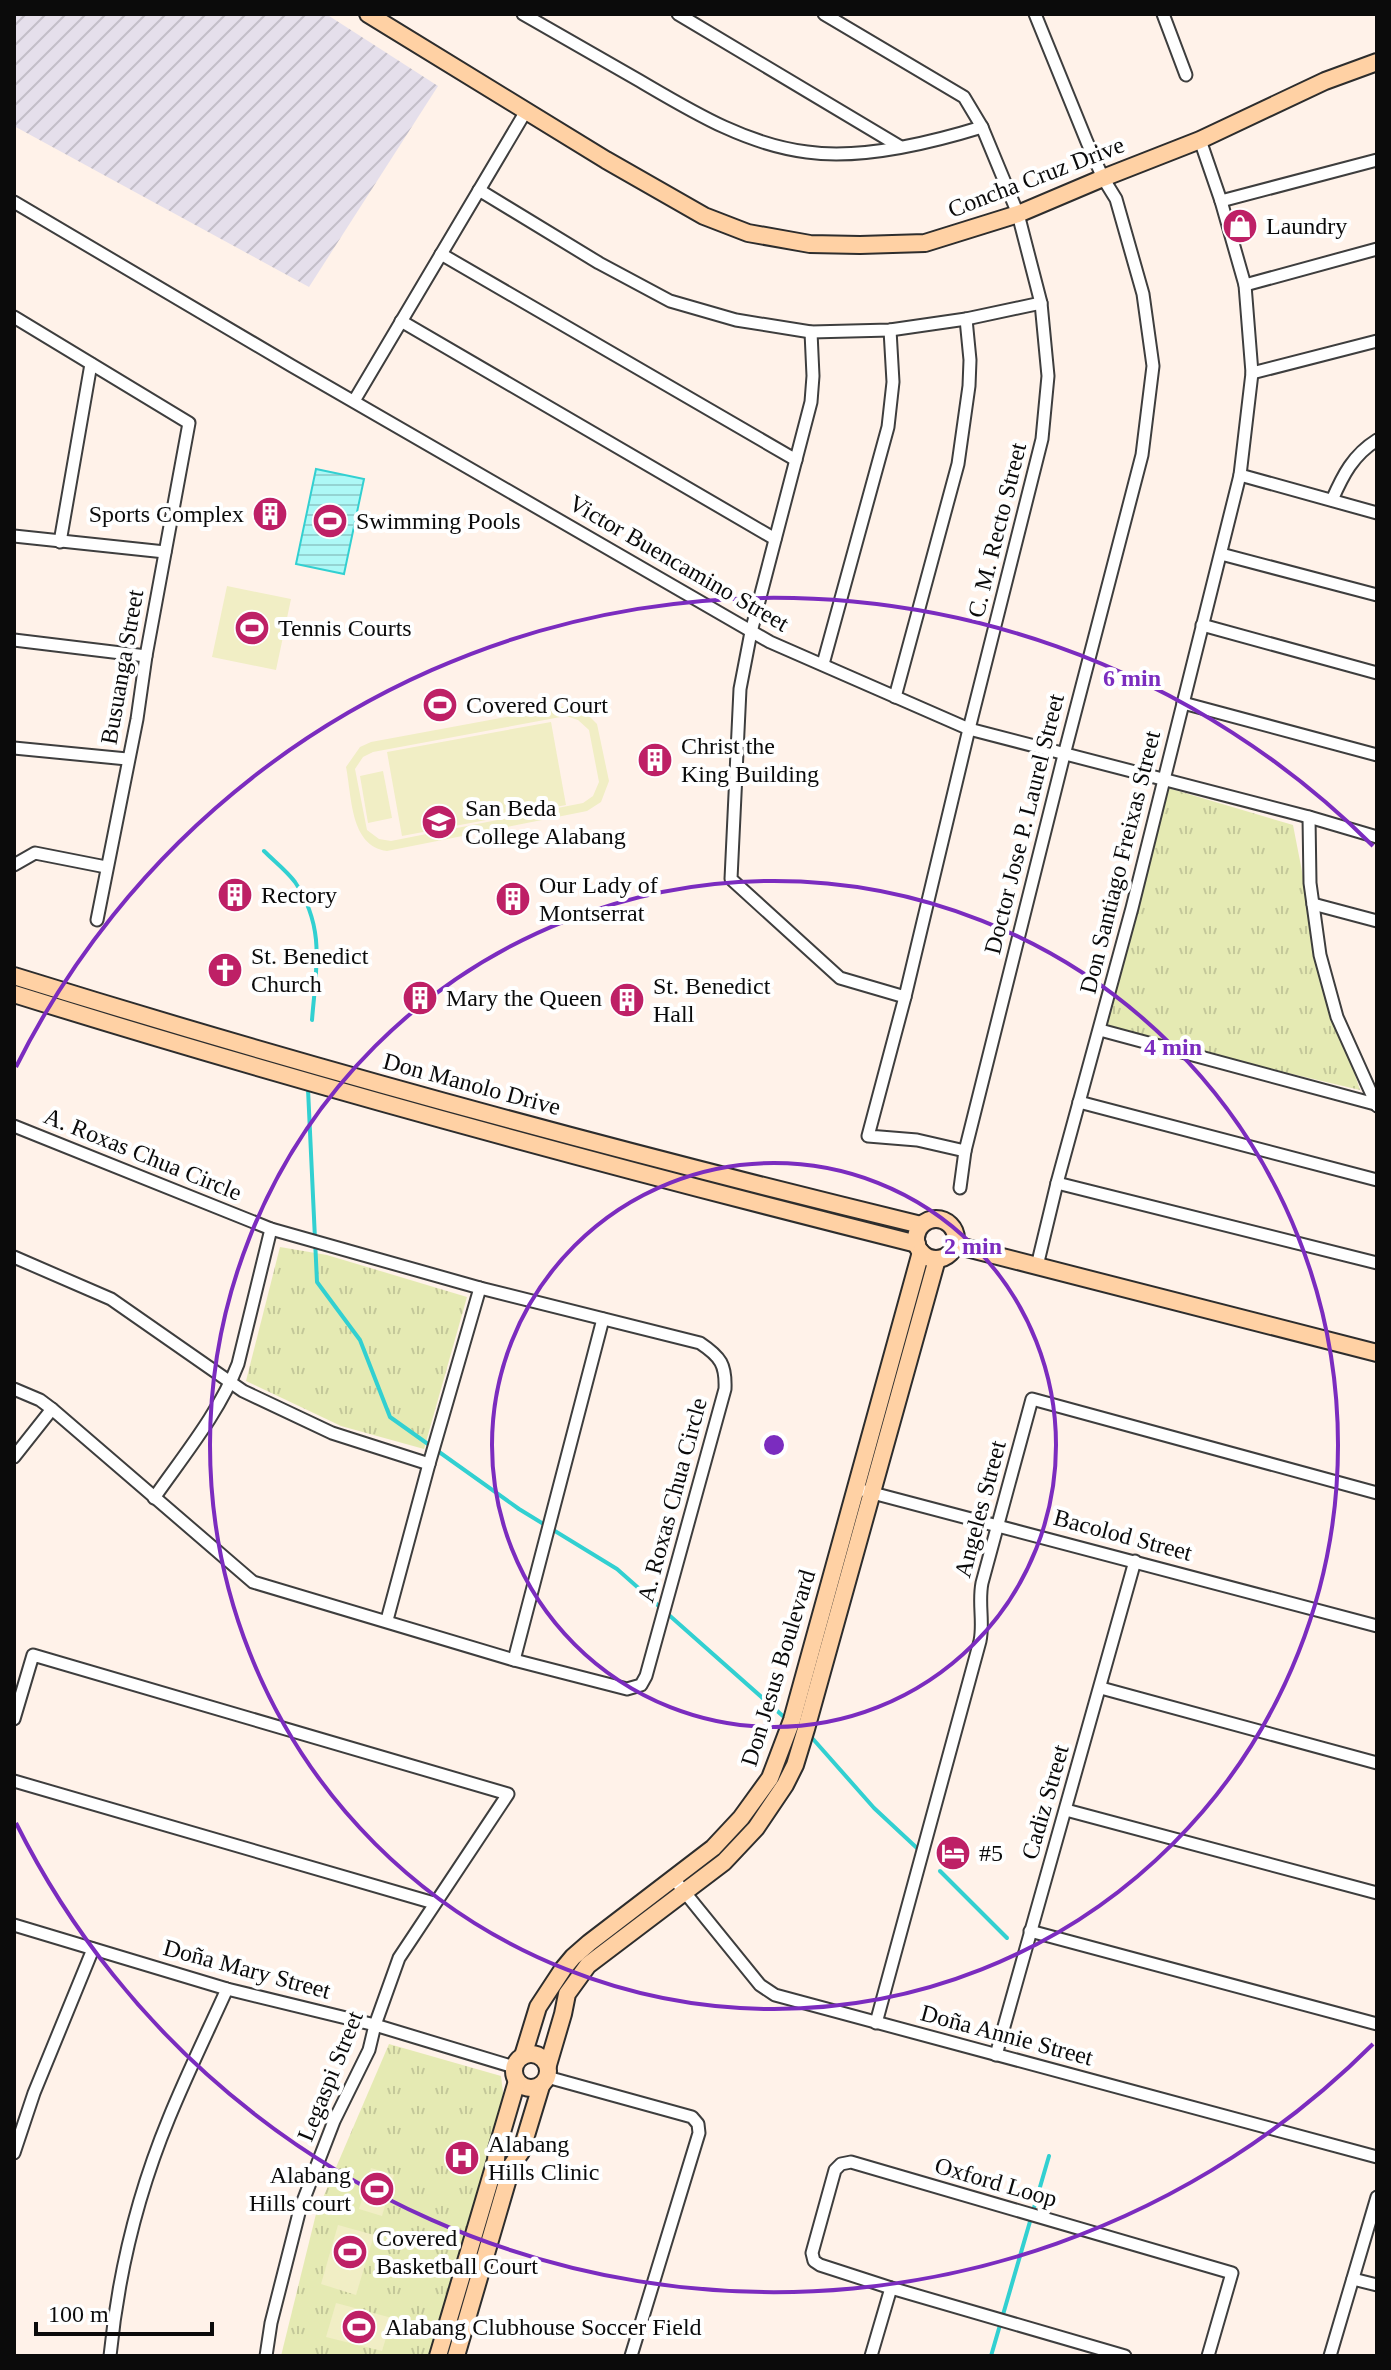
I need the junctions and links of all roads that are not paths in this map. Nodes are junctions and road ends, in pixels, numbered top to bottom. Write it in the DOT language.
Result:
graph roads {
  1 [pos="368,14"];
  2 [pos="523,14"];
  3 [pos="678,14"];
  4 [pos="824,14"];
  5 [pos="1035,14"];
  6 [pos="1163,14"];
  7 [pos="1377,62"];
  8 [pos="1186,75"];
  9 [pos="526,111"];
  10 [pos="982,127"];
  11 [pos="1200,140"];
  12 [pos="900,146"];
  13 [pos="1377,160"];
  14 [pos="1103,178"];
  15 [pos="479,190"];
  16 [pos="1221,201"];
  17 [pos="14,202"];
  18 [pos="1018,214"];
  19 [pos="1377,249"];
  20 [pos="441,254"];
  21 [pos="1245,285"];
  22 [pos="1041,303"];
  23 [pos="14,317"];
  24 [pos="966,319"];
  25 [pos="401,321"];
  26 [pos="890,330"];
  27 [pos="811,332"];
  28 [pos="1377,341"];
  29 [pos="91,364"];
  30 [pos="1252,373"];
  31 [pos="354,401"];
  32 [pos="1377,440"];
  33 [pos="796,460"];
  34 [pos="1240,475"];
  35 [pos="1332,500"];
  36 [pos="1377,513"];
  37 [pos="14,536"];
  38 [pos="775,539"];
  39 [pos="60,542"];
  40 [pos="165,552"];
  41 [pos="1221,554"];
  42 [pos="1377,595"];
  43 [pos="1202,625"];
  44 [pos="751,632"];
  45 [pos="14,640"];
  46 [pos="146,656"];
  47 [pos="823,664"];
  48 [pos="1377,673"];
  49 [pos="895,697"];
  50 [pos="1183,703"];
  51 [pos="969,729"];
  52 [pos="14,748"];
  53 [pos="1064,755"];
  54 [pos="1377,755"];
  55 [pos="127,759"];
  56 [pos="1163,781"];
  57 [pos="1309,817"];
  58 [pos="1377,837"];
  59 [pos="14,865"];
  60 [pos="106,867"];
  61 [pos="1313,904"];
  62 [pos="97,920"];
  63 [pos="1377,921"];
  64 [pos="14,976"];
  65 [pos="14,994"];
  66 [pos="905,997"];
  67 [pos="104,1013"];
  68 [pos="1100,1030"];
  69 [pos="1079,1102"];
  70 [pos="1376,1105"];
  71 [pos="437,1109"];
  72 [pos="14,1126"];
  73 [pos="617,1147"];
  74 [pos="965,1151"];
  75 [pos="611,1166"];
  76 [pos="1377,1180"];
  77 [pos="1057,1183"];
  78 [pos="960,1188"];
  79 [pos="921,1225"];
  80 [pos="271,1229"];
  81 [pos="955,1245"];
  82 [pos="925,1251"];
  83 [pos="14,1257"];
  84 [pos="1377,1263"];
  85 [pos="1037,1266"];
  86 [pos="480,1288"];
  87 [pos="603,1319"];
  88 [pos="1377,1353"];
  89 [pos="231,1384"];
  90 [pos="14,1389"];
  91 [pos="52,1409"];
  92 [pos="432,1454"];
  93 [pos="14,1457"];
  94 [pos="864,1490"];
  95 [pos="1377,1493"];
  96 [pos="154,1498"];
  97 [pos="998,1525"];
  98 [pos="1135,1561"];
  99 [pos="387,1620"];
  100 [pos="1377,1626"];
  101 [pos="514,1660"];
  102 [pos="1101,1688"];
  103 [pos="14,1719"];
  104 [pos="1377,1763"];
  105 [pos="14,1781"];
  106 [pos="1066,1810"];
  107 [pos="679,1885"];
  108 [pos="1377,1893"];
  109 [pos="434,1903"];
  110 [pos="14,1925"];
  111 [pos="1030,1931"];
  112 [pos="93,1949"];
  113 [pos="551,1987"];
  114 [pos="227,1989"];
  115 [pos="567,1994"];
  116 [pos="876,2023"];
  117 [pos="1377,2024"];
  118 [pos="375,2025"];
  119 [pos="996,2055"];
  120 [pos="518,2068"];
  121 [pos="545,2076"];
  122 [pos="14,2153"];
  123 [pos="1377,2157"];
  124 [pos="504,2163"];
  125 [pos="1377,2197"];
  126 [pos="1353,2279"];
  127 [pos="1377,2285"];
  128 [pos="891,2288"];
  129 [pos="110,2356"];
  130 [pos="266,2356"];
  131 [pos="438,2356"];
  132 [pos="456,2356"];
  133 [pos="631,2356"];
  134 [pos="871,2356"];
  135 [pos="1125,2356"];
  136 [pos="1208,2356"];
  137 [pos="1330,2356"];
  1 -- 9 [label="street, Concha Cruz Drive"];
  2 -- 12 [label="street"];
  3 -- 12 [label="street"];
  4 -- 10 [label="street, C. M. Recto Street"];
  5 -- 14 [label="street, Doctor Jose P. Laurel Street"];
  6 -- 8 [label="street"];
  7 -- 11 [label="street, Concha Cruz Drive"];
  9 -- 15 [label="street"];
  9 -- 18 [label="street, Concha Cruz Drive"];
  10 -- 12 [label="street"];
  10 -- 18 [label="street, C. M. Recto Street"];
  11 -- 14 [label="street, Concha Cruz Drive"];
  11 -- 16 [label="street, Don Santiago Freixas Street"];
  13 -- 16 [label="street"];
  14 -- 18 [label="street, Concha Cruz Drive"];
  14 -- 53 [label="street, Doctor Jose P. Laurel Street"];
  15 -- 20 [label="street"];
  15 -- 27 [label="street"];
  16 -- 21 [label="street, Don Santiago Freixas Street"];
  17 -- 31 [label="street, Victor Buencamino Street"];
  18 -- 22 [label="street, C. M. Recto Street"];
  19 -- 21 [label="street"];
  20 -- 25 [label="street"];
  20 -- 33 [label="street"];
  21 -- 30 [label="street, Don Santiago Freixas Street"];
  22 -- 24 [label="street"];
  22 -- 51 [label="street, C. M. Recto Street"];
  23 -- 29 [label="street"];
  24 -- 26 [label="street"];
  24 -- 49 [label="street"];
  25 -- 31 [label="street"];
  25 -- 38 [label="street"];
  26 -- 27 [label="street"];
  26 -- 47 [label="street"];
  27 -- 33 [label="street"];
  28 -- 30 [label="street"];
  29 -- 39 [label="street"];
  29 -- 40 [label="street, Busuanga Street"];
  30 -- 34 [label="street, Don Santiago Freixas Street"];
  31 -- 44 [label="street, Victor Buencamino Street"];
  32 -- 35 [label="street"];
  33 -- 38 [label="street"];
  34 -- 35 [label="street"];
  34 -- 41 [label="street, Don Santiago Freixas Street"];
  35 -- 36 [label="street"];
  37 -- 39 [label="street"];
  38 -- 44 [label="street"];
  39 -- 40 [label="street"];
  40 -- 46 [label="street, Busuanga Street"];
  41 -- 42 [label="street"];
  41 -- 43 [label="street, Don Santiago Freixas Street"];
  43 -- 48 [label="street"];
  43 -- 50 [label="street, Don Santiago Freixas Street"];
  44 -- 47 [label="street, Victor Buencamino Street"];
  44 -- 66 [label="street"];
  45 -- 46 [label="street"];
  46 -- 55 [label="street, Busuanga Street"];
  47 -- 49 [label="street, Victor Buencamino Street"];
  49 -- 51 [label="street, Victor Buencamino Street"];
  50 -- 54 [label="street"];
  50 -- 56 [label="street, Don Santiago Freixas Street"];
  51 -- 53 [label="street, Victor Buencamino Street"];
  51 -- 66 [label="street, C. M. Recto Street"];
  52 -- 55 [label="street"];
  53 -- 56 [label="street, Victor Buencamino Street"];
  53 -- 74 [label="street, Doctor Jose P. Laurel Street"];
  55 -- 60 [label="street, Busuanga Street"];
  56 -- 57 [label="street, Victor Buencamino Street"];
  56 -- 68 [label="street, Don Santiago Freixas Street"];
  57 -- 58 [label="street, Victor Buencamino Street"];
  57 -- 61 [label="street"];
  59 -- 60 [label="street"];
  60 -- 62 [label="street, Busuanga Street"];
  61 -- 63 [label="street"];
  61 -- 70 [label="street"];
  64 -- 67 [label="street, Don Manolo Drive"];
  65 -- 67 [label="street, Don Manolo Drive"];
  66 -- 74 [label="street, C. M. Recto Street"];
  67 -- 71 [label="street, Don Manolo Drive"];
  68 -- 69 [label="street, Don Santiago Freixas Street"];
  68 -- 70 [label="street"];
  69 -- 76 [label="street"];
  69 -- 77 [label="street, Don Santiago Freixas Street"];
  71 -- 73 [label="street, Don Manolo Drive"];
  71 -- 75 [label="street, Don Manolo Drive"];
  72 -- 80 [label="street, A. Roxas Chua Circle"];
  73 -- 75 [label="street"];
  73 -- 79 [label="street, Don Manolo Drive"];
  74 -- 78 [label="street, Doctor Jose P. Laurel Street"];
  75 -- 82 [label="street, Don Manolo Drive"];
  77 -- 84 [label="street"];
  77 -- 85 [label="street, Don Santiago Freixas Street"];
  79 -- 81 [label="street"];
  79 -- 82 [label="street"];
  80 -- 86 [label="street, A. Roxas Chua Circle"];
  80 -- 89 [label="street"];
  81 -- 82 [label="street"];
  81 -- 85 [label="street"];
  82 -- 94 [label="street, Don Jesus Boulevard"];
  83 -- 89 [label="street"];
  85 -- 88 [label="street"];
  86 -- 87 [label="street, A. Roxas Chua Circle"];
  86 -- 92 [label="street"];
  87 -- 101 [label="street"];
  87 -- 101 [label="street, A. Roxas Chua Circle"];
  89 -- 92 [label="street"];
  89 -- 96 [label="street"];
  90 -- 91 [label="street, A. Roxas Chua Circle"];
  91 -- 93 [label="street"];
  91 -- 96 [label="street, A. Roxas Chua Circle"];
  92 -- 99 [label="street"];
  94 -- 97 [label="street, Bacolod Street"];
  94 -- 107 [label="street, Don Jesus Boulevard"];
  95 -- 97 [label="street, Angeles Street"];
  96 -- 99 [label="street, A. Roxas Chua Circle"];
  97 -- 98 [label="street, Bacolod Street"];
  97 -- 116 [label="street, Angeles Street"];
  98 -- 100 [label="street, Bacolod Street"];
  98 -- 102 [label="street, Cadiz Street"];
  99 -- 101 [label="street, A. Roxas Chua Circle"];
  102 -- 104 [label="street"];
  102 -- 106 [label="street, Cadiz Street"];
  103 -- 109 [label="street, Legaspi Street"];
  105 -- 109 [label="street"];
  106 -- 108 [label="street"];
  106 -- 111 [label="street, Cadiz Street"];
  107 -- 113 [label="street, Don Jesus Boulevard"];
  107 -- 115 [label="street, Don Jesus Boulevard"];
  107 -- 116 [label="street, Doña Annie Street"];
  109 -- 118 [label="street, Legaspi Street"];
  110 -- 112 [label="street, Doña Mary Street"];
  111 -- 117 [label="street"];
  111 -- 119 [label="street, Cadiz Street"];
  112 -- 114 [label="street, Doña Mary Street"];
  112 -- 122 [label="street"];
  113 -- 115 [label="street"];
  113 -- 120 [label="street, Don Jesus Boulevard"];
  114 -- 118 [label="street, Doña Mary Street"];
  114 -- 129 [label="street"];
  115 -- 121 [label="street, Don Jesus Boulevard"];
  116 -- 119 [label="street, Doña Annie Street"];
  118 -- 120 [label="street, Doña Mary Street"];
  118 -- 130 [label="street, Legaspi Street"];
  119 -- 123 [label="street, Doña Annie Street"];
  120 -- 121 [label="street"];
  120 -- 121 [label="street"];
  120 -- 124 [label="street, Don Jesus Boulevard"];
  121 -- 124 [label="street, Don Jesus Boulevard"];
  121 -- 133 [label="street"];
  124 -- 131 [label="street, Don Jesus Boulevard"];
  124 -- 132 [label="street, Don Jesus Boulevard"];
  125 -- 126 [label="street"];
  126 -- 127 [label="street"];
  126 -- 137 [label="street"];
  128 -- 134 [label="street"];
  128 -- 135 [label="street"];
  128 -- 136 [label="street, Oxford Loop"];
}
